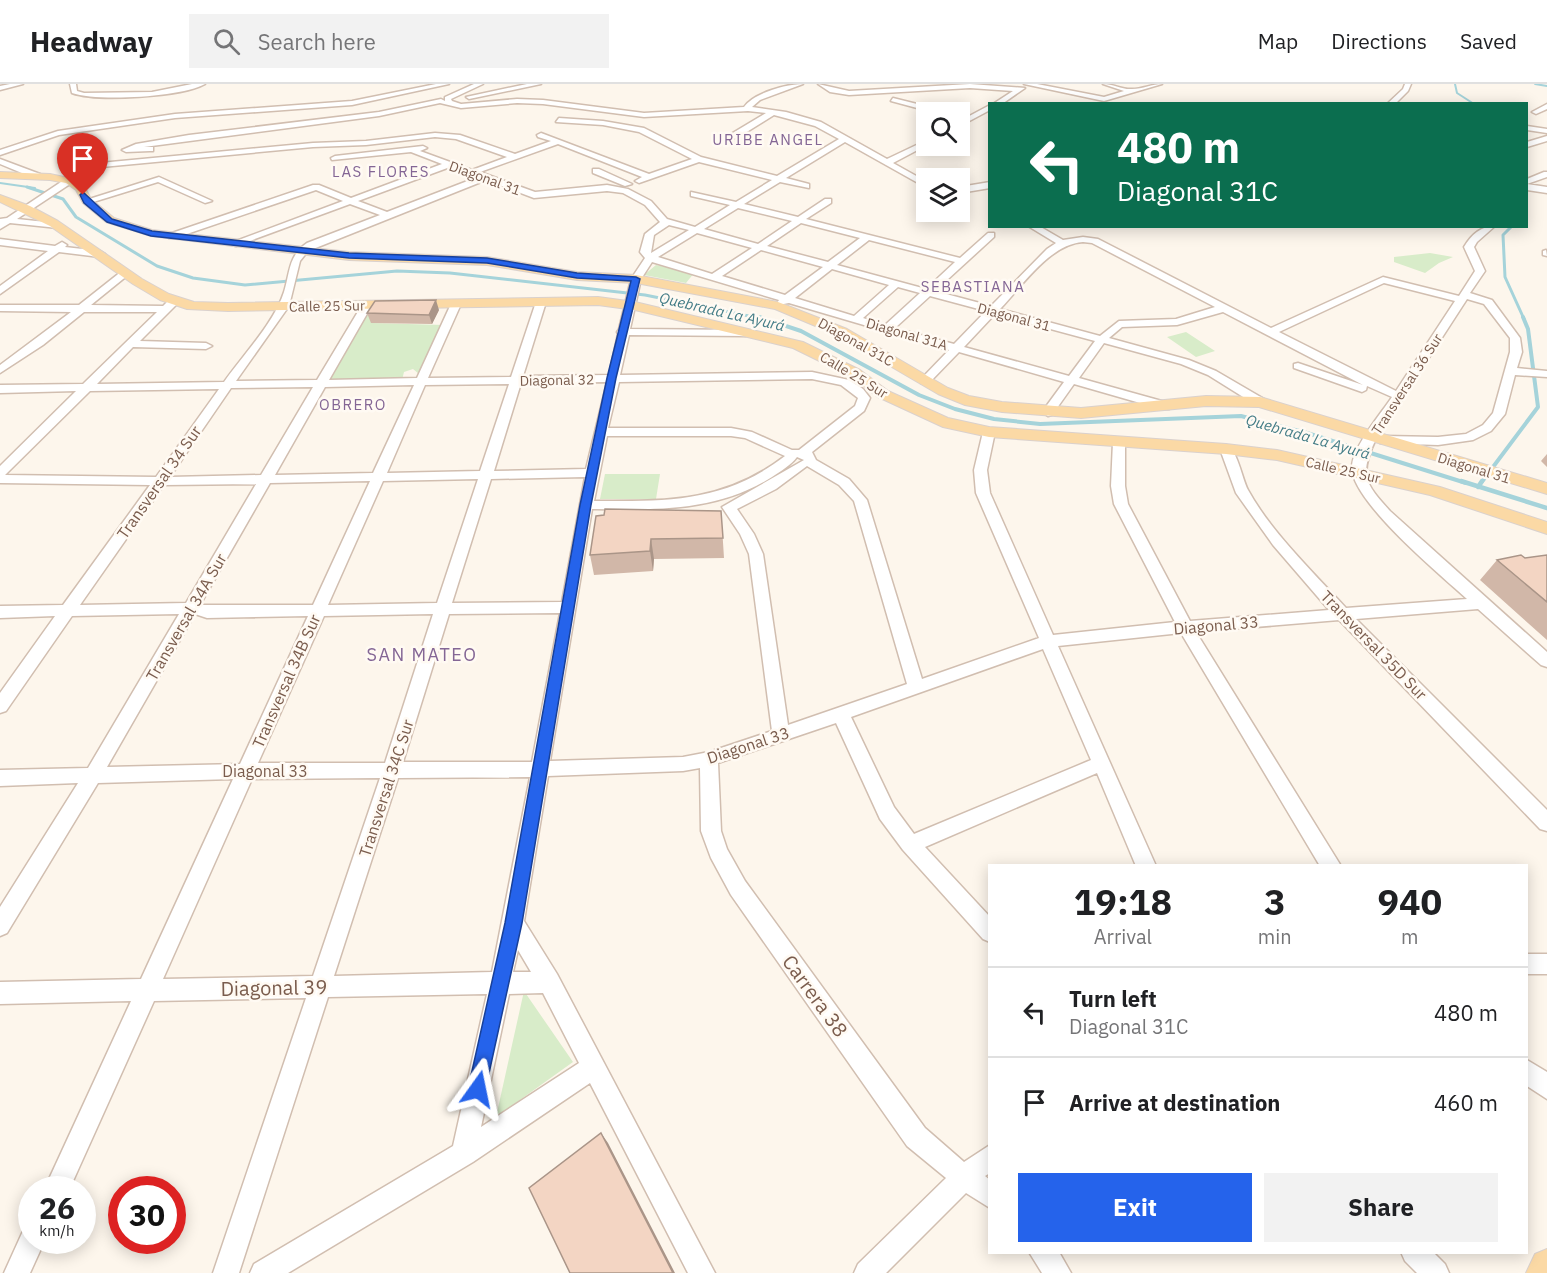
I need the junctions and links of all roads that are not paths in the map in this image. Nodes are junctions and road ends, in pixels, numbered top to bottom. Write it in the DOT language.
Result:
graph roads {
  1 [pos="20,84"];
  2 [pos="202,84"];
  3 [pos="446,84"];
  4 [pos="480,84"];
  5 [pos="538,84"];
  6 [pos="800,84"];
  7 [pos="821,84"];
  8 [pos="1106,84"];
  9 [pos="1159,84"];
  10 [pos="73,85"];
  11 [pos="149,85"];
  12 [pos="1031,85"];
  13 [pos="1408,85"];
  14 [pos="86,86"];
  15 [pos="0,88"];
  16 [pos="1020,89"];
  17 [pos="140,92"];
  18 [pos="1134,92"];
  19 [pos="893,100"];
  20 [pos="444,101"];
  21 [pos="999,102"];
  22 [pos="1392,102"];
  23 [pos="916,106"];
  24 [pos="1547,106"];
  25 [pos="988,108"];
  26 [pos="748,109"];
  27 [pos="773,112"];
  28 [pos="1547,114"];
  29 [pos="668,115"];
  30 [pos="970,117"];
  31 [pos="559,120"];
  32 [pos="1528,128"];
  33 [pos="641,130"];
  34 [pos="1547,131"];
  35 [pos="541,135"];
  36 [pos="734,136"];
  37 [pos="457,137"];
  38 [pos="1547,138"];
  39 [pos="844,140"];
  40 [pos="558,141"];
  41 [pos="439,143"];
  42 [pos="1528,145"];
  43 [pos="430,146"];
  44 [pos="916,148"];
  45 [pos="414,151"];
  46 [pos="0,153"];
  47 [pos="215,155"];
  48 [pos="515,157"];
  49 [pos="335,158"];
  50 [pos="698,159"];
  51 [pos="0,161"];
  52 [pos="886,163"];
  53 [pos="447,165"];
  54 [pos="596,171"];
  55 [pos="471,173"];
  56 [pos="1547,174"];
  57 [pos="0,175"];
  58 [pos="37,176"];
  59 [pos="648,177"];
  60 [pos="484,178"];
  61 [pos="777,178"];
  62 [pos="916,178"];
  63 [pos="67,182"];
  64 [pos="629,184"];
  65 [pos="1528,184"];
  66 [pos="988,185"];
  67 [pos="1528,185"];
  68 [pos="807,186"];
  69 [pos="970,188"];
  70 [pos="617,189"];
  71 [pos="1547,190"];
  72 [pos="694,194"];
  73 [pos="0,198"];
  74 [pos="87,201"];
  75 [pos="208,201"];
  76 [pos="351,201"];
  77 [pos="828,201"];
  78 [pos="736,204"];
  79 [pos="28,206"];
  80 [pos="387,215"];
  81 [pos="800,220"];
  82 [pos="3,222"];
  83 [pos="667,222"];
  84 [pos="55,226"];
  85 [pos="1036,228"];
  86 [pos="1488,228"];
  87 [pos="695,230"];
  88 [pos="991,235"];
  89 [pos="73,236"];
  90 [pos="172,236"];
  91 [pos="866,238"];
  92 [pos="0,242"];
  93 [pos="1062,243"];
  94 [pos="233,244"];
  95 [pos="760,247"];
  96 [pos="57,249"];
  97 [pos="301,251"];
  98 [pos="100,254"];
  99 [pos="650,258"];
  100 [pos="962,261"];
  101 [pos="829,267"];
  102 [pos="125,273"];
  103 [pos="714,277"];
  104 [pos="895,285"];
  105 [pos="0,291"];
  106 [pos="632,292"];
  107 [pos="926,293"];
  108 [pos="1464,298"];
  109 [pos="541,302"];
  110 [pos="783,303"];
  111 [pos="456,304"];
  112 [pos="367,305"];
  113 [pos="284,306"];
  114 [pos="168,308"];
  115 [pos="1224,308"];
  116 [pos="0,310"];
  117 [pos="80,311"];
  118 [pos="993,311"];
  119 [pos="856,319"];
  120 [pos="887,329"];
  121 [pos="622,332"];
  122 [pos="1271,332"];
  123 [pos="746,333"];
  124 [pos="1101,340"];
  125 [pos="131,344"];
  126 [pos="206,346"];
  127 [pos="957,348"];
  128 [pos="1298,366"];
  129 [pos="0,370"];
  130 [pos="1511,371"];
  131 [pos="1539,373"];
  132 [pos="612,378"];
  133 [pos="1070,380"];
  134 [pos="0,381"];
  135 [pos="515,381"];
  136 [pos="925,381"];
  137 [pos="420,382"];
  138 [pos="321,383"];
  139 [pos="90,384"];
  140 [pos="234,384"];
  141 [pos="0,389"];
  142 [pos="1374,389"];
  143 [pos="1397,398"];
  144 [pos="1260,402"];
  145 [pos="1165,406"];
  146 [pos="1048,412"];
  147 [pos="600,432"];
  148 [pos="989,432"];
  149 [pos="1469,437"];
  150 [pos="1374,441"];
  151 [pos="1119,442"];
  152 [pos="1226,449"];
  153 [pos="799,459"];
  154 [pos="1456,462"];
  155 [pos="1358,468"];
  156 [pos="592,472"];
  157 [pos="0,473"];
  158 [pos="486,474"];
  159 [pos="378,477"];
  160 [pos="0,479"];
  161 [pos="266,479"];
  162 [pos="160,482"];
  163 [pos="0,486"];
  164 [pos="1547,489"];
  165 [pos="585,505"];
  166 [pos="1547,528"];
  167 [pos="1480,603"];
  168 [pos="569,607"];
  169 [pos="443,609"];
  170 [pos="318,610"];
  171 [pos="0,612"];
  172 [pos="188,613"];
  173 [pos="1343,615"];
  174 [pos="63,617"];
  175 [pos="0,622"];
  176 [pos="1185,627"];
  177 [pos="1049,641"];
  178 [pos="1547,661"];
  179 [pos="917,688"];
  180 [pos="0,706"];
  181 [pos="841,715"];
  182 [pos="781,735"];
  183 [pos="709,759"];
  184 [pos="1100,764"];
  185 [pos="540,769"];
  186 [pos="247,771"];
  187 [pos="392,771"];
  188 [pos="93,775"];
  189 [pos="0,778"];
  190 [pos="1547,823"];
  191 [pos="910,844"];
  192 [pos="1145,864"];
  193 [pos="1330,864"];
  194 [pos="513,923"];
  195 [pos="0,926"];
  196 [pos="988,930"];
  197 [pos="1528,964"];
  198 [pos="1547,964"];
  199 [pos="549,982"];
  200 [pos="500,983"];
  201 [pos="321,987"];
  202 [pos="147,992"];
  203 [pos="0,993"];
  204 [pos="592,1067"];
  205 [pos="1528,1072"];
  206 [pos="1547,1087"];
  207 [pos="464,1153"];
  208 [pos="988,1159"];
  209 [pos="62,1176"];
  210 [pos="965,1177"];
  211 [pos="988,1194"];
  212 [pos="26,1254"];
  213 [pos="1044,1254"];
  214 [pos="1416,1254"];
  215 [pos="1547,1266"];
  216 [pos="17,1273"];
  217 [pos="226,1273"];
  218 [pos="263,1273"];
  219 [pos="702,1273"];
  220 [pos="867,1273"];
  221 [pos="1058,1273"];
  222 [pos="1436,1273"];
  223 [pos="1543,1273"];
  1 -- 15 [label="street"];
  2 -- 10 [label="street"];
  3 -- 46 [label="street"];
  4 -- 20 [label="street"];
  5 -- 20 [label="street"];
  6 -- 26 [label="street"];
  7 -- 16 [label="street"];
  8 -- 18 [label="street"];
  9 -- 18 [label="street"];
  10 -- 14 [label="street"];
  11 -- 17 [label="street"];
  12 -- 16 [label="street"];
  12 -- 18 [label="street"];
  13 -- 22 [label="street"];
  16 -- 21 [label="street"];
  19 -- 23 [label="street"];
  20 -- 29 [label="street"];
  20 -- 47 [label="street"];
  24 -- 28 [label="street"];
  25 -- 30 [label="street"];
  26 -- 27 [label="street"];
  26 -- 29 [label="street"];
  27 -- 36 [label="street"];
  27 -- 39 [label="street"];
  29 -- 33 [label="street"];
  31 -- 33 [label="street"];
  32 -- 34 [label="street"];
  33 -- 50 [label="street"];
  35 -- 40 [label="street"];
  37 -- 41 [label="street"];
  37 -- 47 [label="street"];
  37 -- 48 [label="street"];
  38 -- 42 [label="street"];
  39 -- 52 [label="street"];
  39 -- 61 [label="street"];
  40 -- 48 [label="street"];
  40 -- 59 [label="street"];
  43 -- 45 [label="street"];
  44 -- 52 [label="street"];
  45 -- 49 [label="street"];
  45 -- 53 [label="street, Diagonal 31"];
  47 -- 63 [label="street"];
  48 -- 55 [label="street"];
  50 -- 59 [label="street"];
  50 -- 61 [label="street"];
  51 -- 58 [label="street"];
  52 -- 62 [label="street"];
  53 -- 55 [label="street, Diagonal 31"];
  53 -- 76 [label="street"];
  54 -- 64 [label="street"];
  55 -- 60 [label="street, Diagonal 31"];
  56 -- 65 [label="street"];
  57 -- 58 [label="main road"];
  58 -- 63 [label="main road"];
  59 -- 64 [label="street"];
  60 -- 70 [label="street, Diagonal 31"];
  60 -- 80 [label="street"];
  61 -- 68 [label="street"];
  61 -- 78 [label="street"];
  63 -- 74 [label="main road, Diagonal 31C"];
  63 -- 79 [label="street"];
  64 -- 70 [label="street"];
  66 -- 69 [label="street"];
  67 -- 71 [label="street"];
  70 -- 83 [label="street, Diagonal 31"];
  72 -- 78 [label="street"];
  73 -- 79 [label="main road, Calle 25 Sur"];
  74 -- 75 [label="street"];
  74 -- 90 [label="main road, Diagonal 31C"];
  76 -- 80 [label="street"];
  76 -- 90 [label="street"];
  76 -- 94 [label="street"];
  77 -- 81 [label="street"];
  78 -- 81 [label="street"];
  78 -- 87 [label="street"];
  79 -- 82 [label="street"];
  79 -- 84 [label="main road, Calle 25 Sur"];
  80 -- 97 [label="street"];
  81 -- 91 [label="street"];
  81 -- 95 [label="street"];
  82 -- 84 [label="street"];
  83 -- 87 [label="street, Diagonal 31"];
  83 -- 99 [label="street"];
  84 -- 89 [label="main road, Calle 25 Sur"];
  85 -- 93 [label="street"];
  86 -- 108 [label="street, Transversal 36 Sur"];
  87 -- 95 [label="street, Diagonal 31"];
  87 -- 99 [label="street"];
  88 -- 100 [label="street"];
  89 -- 96 [label="street"];
  89 -- 98 [label="main road, Calle 25 Sur"];
  90 -- 94 [label="main road, Diagonal 31C"];
  91 -- 100 [label="street"];
  91 -- 101 [label="street"];
  92 -- 96 [label="street"];
  93 -- 115 [label="street"];
  93 -- 118 [label="street"];
  94 -- 97 [label="main road, Diagonal 31C"];
  95 -- 101 [label="street, Diagonal 31"];
  95 -- 103 [label="street"];
  96 -- 98 [label="street"];
  96 -- 105 [label="street"];
  97 -- 106 [label="main road, Diagonal 31C"];
  97 -- 113 [label="street, Transversal 34 Sur"];
  98 -- 102 [label="main road, Calle 25 Sur"];
  99 -- 103 [label="street, Diagonal 31A"];
  99 -- 106 [label="street"];
  100 -- 107 [label="street"];
  101 -- 104 [label="street, Diagonal 31"];
  101 -- 110 [label="street"];
  102 -- 114 [label="main road, Calle 25 Sur"];
  102 -- 117 [label="street"];
  103 -- 110 [label="street, Diagonal 31A"];
  104 -- 107 [label="street, Diagonal 31"];
  104 -- 119 [label="street"];
  106 -- 109 [label="main road, Calle 25 Sur"];
  106 -- 110 [label="main road, Diagonal 31C"];
  106 -- 121 [label="street"];
  106 -- 123 [label="main road, Calle 25 Sur"];
  107 -- 118 [label="street, Diagonal 31"];
  107 -- 120 [label="street"];
  108 -- 122 [label="street"];
  108 -- 130 [label="street"];
  108 -- 143 [label="street, Transversal 36 Sur"];
  109 -- 111 [label="main road, Calle 25 Sur"];
  109 -- 135 [label="street, Transversal 34C Sur"];
  110 -- 119 [label="street, Diagonal 31A"];
  110 -- 136 [label="main road, Diagonal 31C"];
  111 -- 112 [label="main road, Calle 25 Sur"];
  111 -- 137 [label="street, Transversal 34B Sur"];
  112 -- 113 [label="main road, Calle 25 Sur"];
  112 -- 138 [label="street, Transversal 34A Sur"];
  113 -- 114 [label="main road, Calle 25 Sur"];
  113 -- 140 [label="street, Transversal 34 Sur"];
  114 -- 117 [label="street"];
  114 -- 125 [label="street"];
  115 -- 122 [label="street"];
  115 -- 124 [label="street"];
  116 -- 117 [label="street"];
  117 -- 129 [label="street"];
  118 -- 124 [label="street, Diagonal 31"];
  118 -- 127 [label="street"];
  119 -- 120 [label="street, Diagonal 31A"];
  120 -- 127 [label="street, Diagonal 31A"];
  121 -- 123 [label="street"];
  121 -- 132 [label="street"];
  122 -- 142 [label="street"];
  123 -- 148 [label="main road, Calle 25 Sur"];
  124 -- 133 [label="street"];
  124 -- 144 [label="street, Diagonal 31"];
  125 -- 126 [label="street"];
  125 -- 139 [label="street"];
  127 -- 133 [label="street, Diagonal 31A"];
  127 -- 136 [label="street"];
  128 -- 142 [label="street"];
  130 -- 131 [label="street"];
  130 -- 149 [label="street"];
  132 -- 135 [label="street, Diagonal 32"];
  132 -- 147 [label="street"];
  132 -- 153 [label="street, Diagonal 32"];
  133 -- 145 [label="street, Diagonal 31A"];
  133 -- 146 [label="street"];
  134 -- 139 [label="street, Diagonal 32"];
  135 -- 137 [label="street, Diagonal 32"];
  135 -- 158 [label="street, Transversal 34C Sur"];
  136 -- 146 [label="main road, Diagonal 31C"];
  137 -- 138 [label="street, Diagonal 32"];
  137 -- 159 [label="street, Transversal 34B Sur"];
  138 -- 140 [label="street, Diagonal 32"];
  138 -- 161 [label="street, Transversal 34A Sur"];
  139 -- 140 [label="street, Diagonal 32"];
  139 -- 141 [label="street, Diagonal 32"];
  139 -- 157 [label="street"];
  140 -- 162 [label="street, Transversal 34 Sur"];
  142 -- 143 [label="street"];
  143 -- 150 [label="street, Transversal 36 Sur"];
  144 -- 145 [label="main road, Diagonal 31C"];
  144 -- 150 [label="main road, Diagonal 31"];
  145 -- 146 [label="main road, Diagonal 31C"];
  147 -- 153 [label="street"];
  147 -- 156 [label="street"];
  148 -- 151 [label="main road, Calle 25 Sur"];
  148 -- 177 [label="street"];
  149 -- 150 [label="street"];
  149 -- 154 [label="street"];
  150 -- 154 [label="main road, Diagonal 31"];
  150 -- 155 [label="street, Transversal 36 Sur"];
  151 -- 152 [label="main road, Calle 25 Sur"];
  151 -- 176 [label="street"];
  152 -- 155 [label="main road, Calle 25 Sur"];
  152 -- 173 [label="street, Transversal 35D Sur"];
  153 -- 165 [label="street"];
  153 -- 179 [label="street"];
  153 -- 182 [label="street"];
  154 -- 164 [label="main road, Diagonal 31"];
  155 -- 166 [label="main road, Calle 25 Sur"];
  155 -- 167 [label="street"];
  156 -- 158 [label="street"];
  156 -- 165 [label="street"];
  158 -- 159 [label="street"];
  158 -- 169 [label="street, Transversal 34C Sur"];
  159 -- 161 [label="street"];
  159 -- 170 [label="street, Transversal 34B Sur"];
  160 -- 162 [label="street"];
  161 -- 162 [label="street"];
  161 -- 172 [label="street, Transversal 34A Sur"];
  162 -- 163 [label="street"];
  162 -- 174 [label="street, Transversal 34 Sur"];
  165 -- 168 [label="street"];
  167 -- 173 [label="street, Diagonal 33"];
  167 -- 178 [label="street"];
  168 -- 169 [label="street"];
  168 -- 185 [label="street"];
  169 -- 170 [label="street"];
  169 -- 187 [label="street, Transversal 34C Sur"];
  170 -- 172 [label="street"];
  170 -- 186 [label="street, Transversal 34B Sur"];
  171 -- 174 [label="street"];
  172 -- 174 [label="street"];
  172 -- 188 [label="street, Transversal 34A Sur"];
  173 -- 176 [label="street, Diagonal 33"];
  173 -- 190 [label="street, Transversal 35D Sur"];
  174 -- 175 [label="street"];
  174 -- 180 [label="street, Transversal 34 Sur"];
  176 -- 177 [label="street, Diagonal 33"];
  176 -- 193 [label="street"];
  177 -- 179 [label="street, Diagonal 33"];
  177 -- 184 [label="street"];
  179 -- 181 [label="street, Diagonal 33"];
  181 -- 182 [label="street, Diagonal 33"];
  181 -- 191 [label="street"];
  182 -- 183 [label="street, Diagonal 33"];
  183 -- 185 [label="street, Diagonal 33"];
  183 -- 210 [label="street, Carrera 38"];
  184 -- 191 [label="street"];
  184 -- 192 [label="street"];
  185 -- 187 [label="street, Diagonal 33"];
  185 -- 194 [label="street"];
  186 -- 187 [label="street, Diagonal 33"];
  186 -- 188 [label="street, Diagonal 33"];
  186 -- 202 [label="street, Transversal 34B Sur"];
  187 -- 201 [label="street, Transversal 34C Sur"];
  188 -- 189 [label="street, Diagonal 33"];
  188 -- 195 [label="street, Transversal 34A Sur"];
  191 -- 196 [label="street"];
  194 -- 199 [label="street"];
  194 -- 200 [label="street"];
  197 -- 198 [label="street"];
  199 -- 200 [label="street, Diagonal 39"];
  199 -- 204 [label="street"];
  200 -- 201 [label="street, Diagonal 39"];
  200 -- 207 [label="street"];
  201 -- 202 [label="street, Diagonal 39"];
  201 -- 217 [label="street, Transversal 34C Sur"];
  202 -- 203 [label="street, Diagonal 39"];
  202 -- 209 [label="street, Transversal 34B Sur"];
  204 -- 207 [label="street"];
  204 -- 219 [label="street"];
  205 -- 206 [label="street"];
  207 -- 218 [label="street"];
  208 -- 210 [label="street"];
  210 -- 211 [label="street, Carrera 38"];
  210 -- 220 [label="street"];
  212 -- 216 [label="street"];
  213 -- 221 [label="street"];
  214 -- 222 [label="street"];
  215 -- 223 [label="main road"];
}
